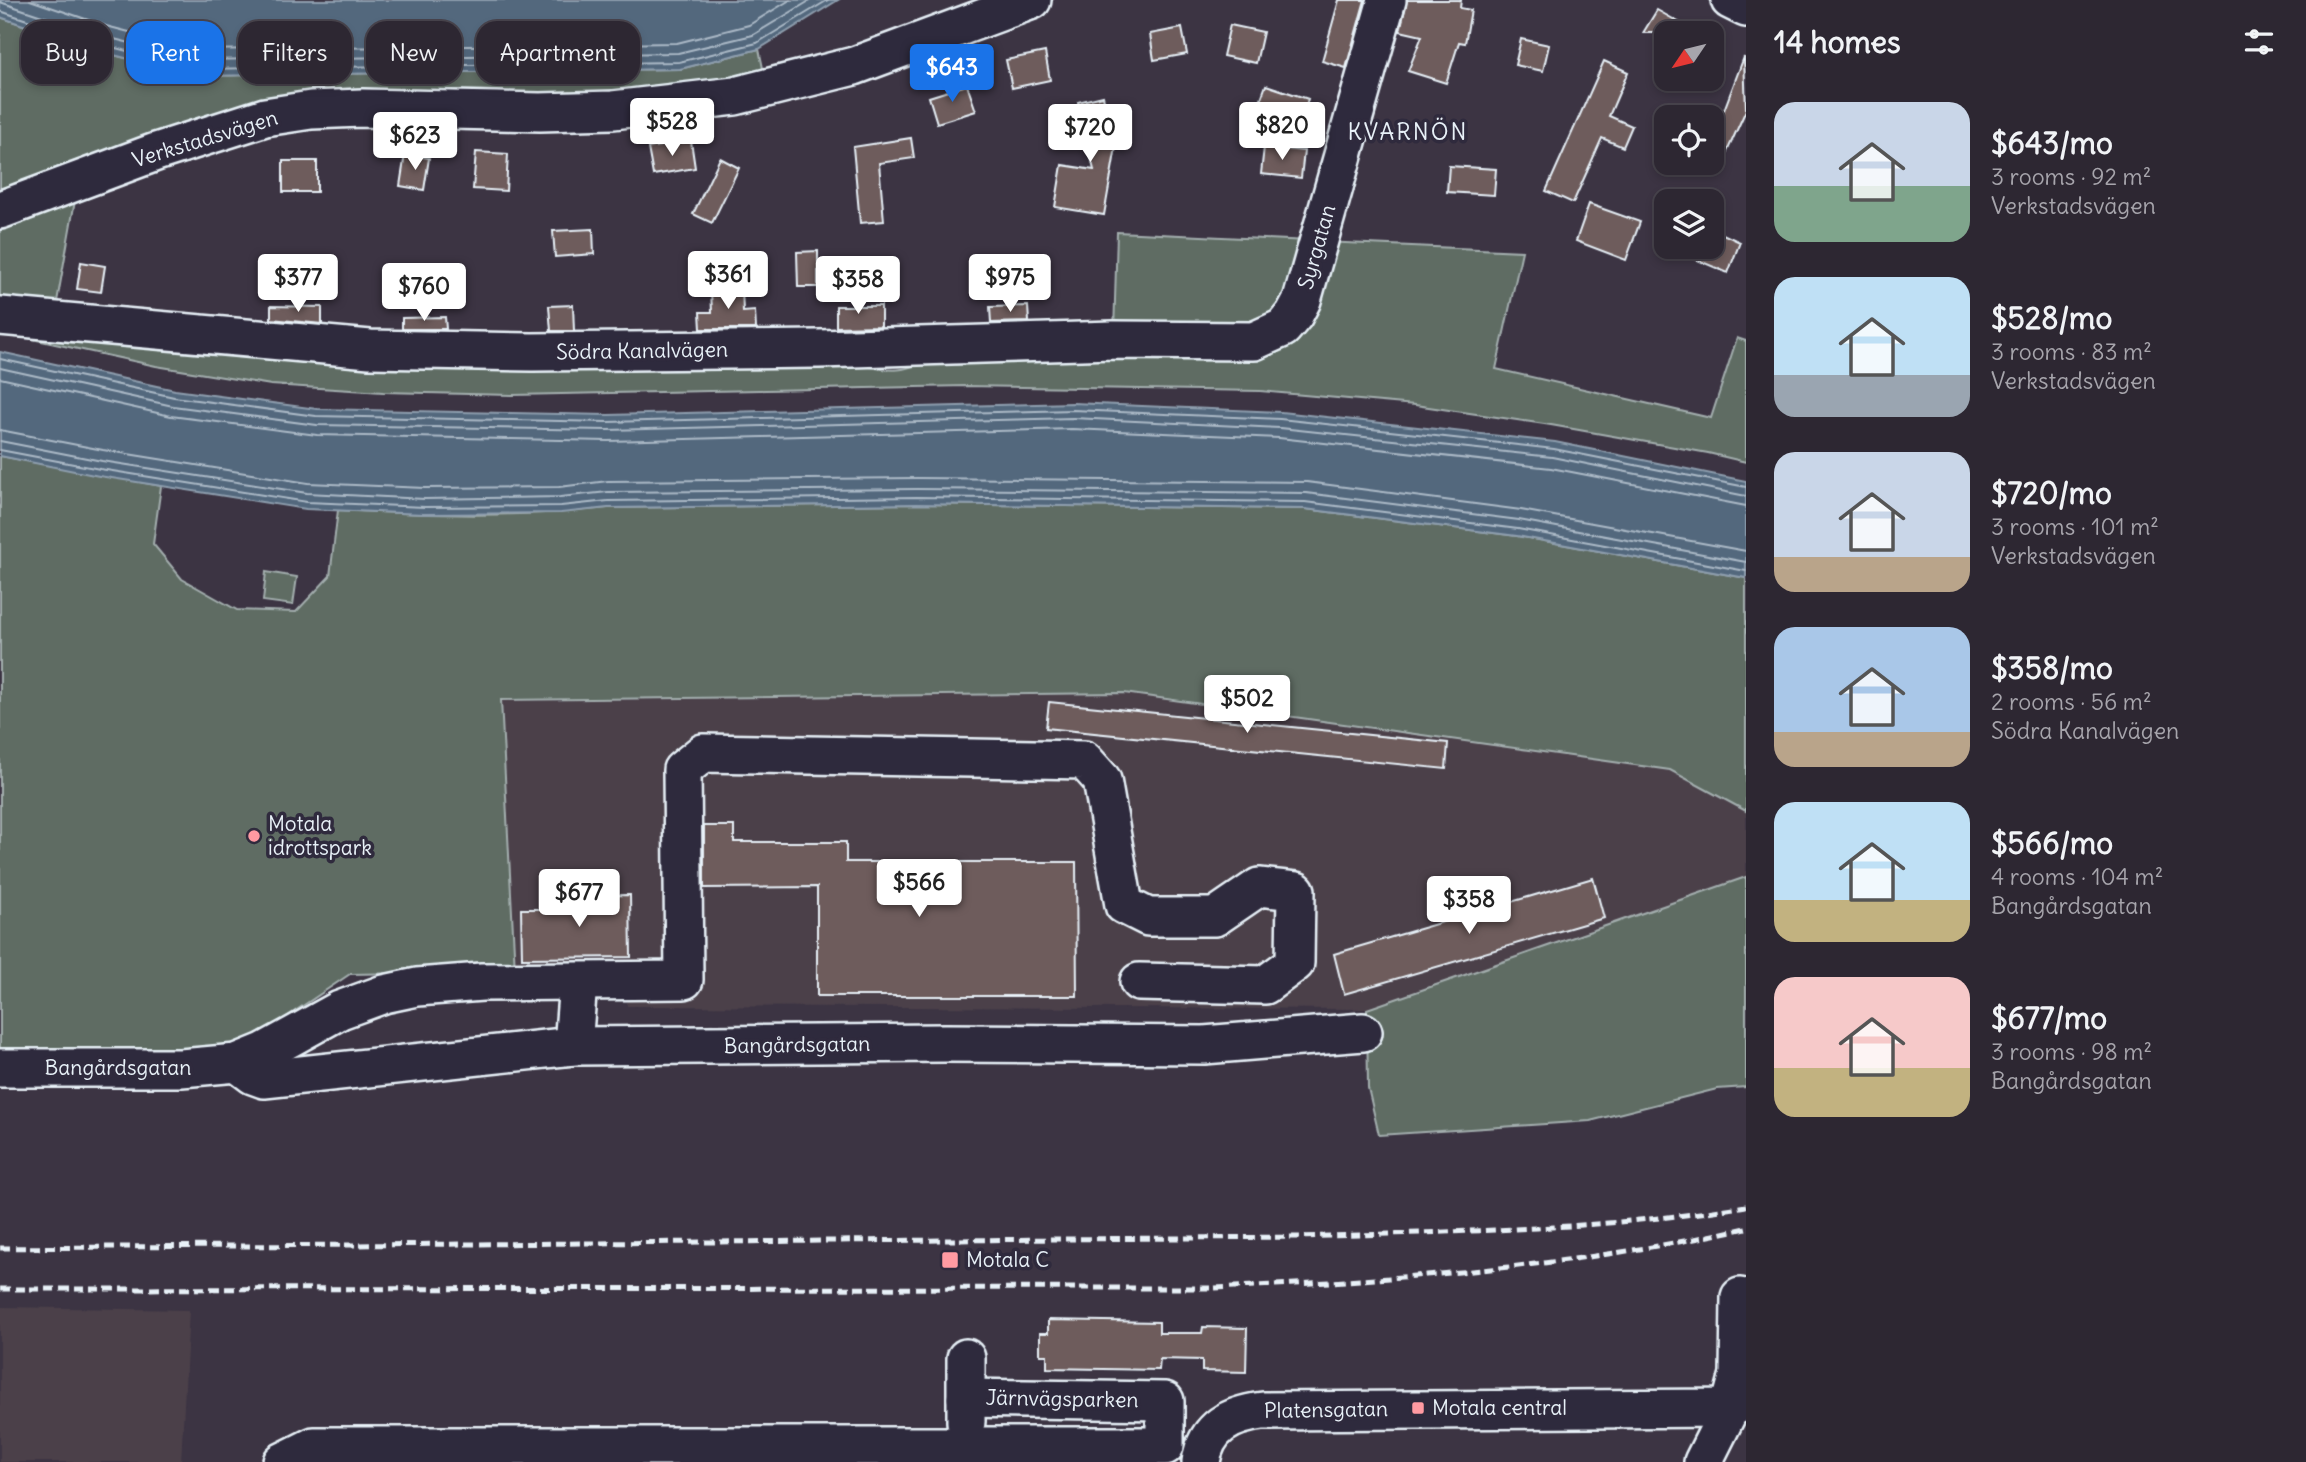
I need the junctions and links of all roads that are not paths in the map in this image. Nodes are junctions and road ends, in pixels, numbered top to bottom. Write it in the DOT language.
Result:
graph roads {
  1 [pos="1032,0"];
  2 [pos="1387,0"];
  3 [pos="1730,0"];
  4 [pos="1746,8"];
  5 [pos="0,210"];
  6 [pos="0,316"];
  7 [pos="1283,328"];
  8 [pos="578,982"];
  9 [pos="1139,982"];
  10 [pos="1363,1032"];
  11 [pos="573,1046"];
  12 [pos="236,1063"];
  13 [pos="0,1068"];
  14 [pos="1740,1297"];
  15 [pos="966,1358"];
  16 [pos="966,1398"];
  17 [pos="1741,1414"];
  18 [pos="966,1453"];
  19 [pos="451,1454"];
  20 [pos="590,1454"];
  21 [pos="282,1462"];
  22 [pos="1201,1462"];
  23 [pos="1703,1462"];
  1 -- 5 [label="street, Verkstadsvägen"];
  2 -- 7 [label="street, Syrgatan"];
  3 -- 4 [label="street"];
  6 -- 7 [label="street, Södra Kanalvägen"];
  8 -- 9 [label="street, Bangårdsgatan"];
  8 -- 11 [label="street"];
  8 -- 12 [label="street, Bangårdsgatan"];
  10 -- 11 [label="street, Bangårdsgatan"];
  11 -- 12 [label="street, Bangårdsgatan"];
  12 -- 13 [label="street, Bangårdsgatan"];
  14 -- 17 [label="street"];
  15 -- 16 [label="street, Järnvägsparken"];
  16 -- 18 [label="street, Järnvägsparken"];
  16 -- 18 [label="street, Järnvägsparken"];
  17 -- 22 [label="street, Platensgatan"];
  17 -- 23 [label="street"];
  18 -- 20 [label="street"];
  19 -- 20 [label="street"];
  19 -- 21 [label="street"];
}
